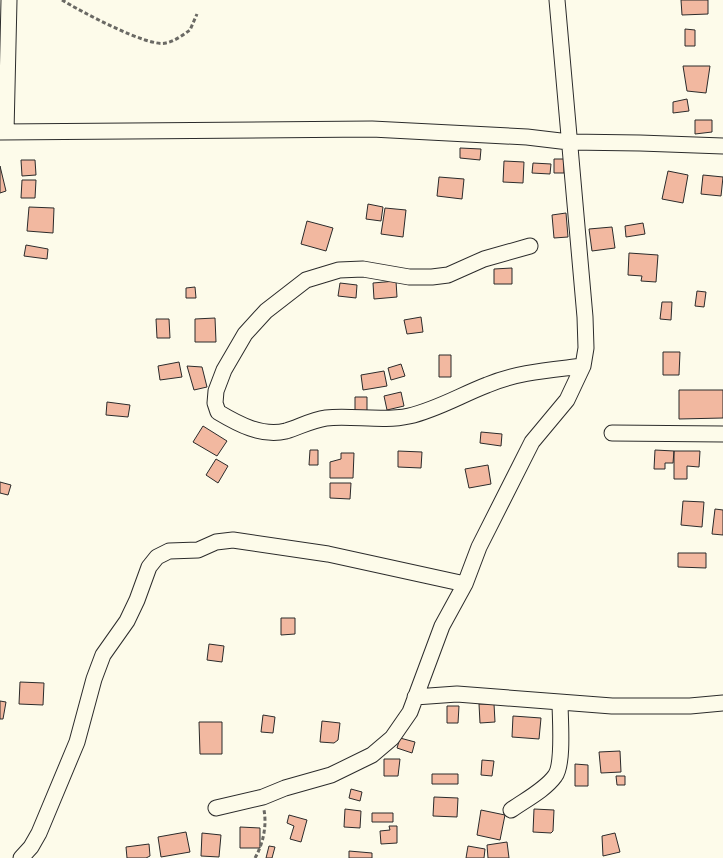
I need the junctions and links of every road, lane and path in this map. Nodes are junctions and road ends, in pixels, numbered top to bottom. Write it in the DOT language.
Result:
graph roads {
  1 [pos="9,0"];
  2 [pos="62,0"];
  3 [pos="557,0"];
  4 [pos="196,14"];
  5 [pos="3,132"];
  6 [pos="569,142"];
  7 [pos="723,146"];
  8 [pos="530,246"];
  9 [pos="583,366"];
  10 [pos="612,433"];
  11 [pos="723,434"];
  12 [pos="465,584"];
  13 [pos="415,697"];
  14 [pos="560,702"];
  15 [pos="723,704"];
  16 [pos="263,797"];
  17 [pos="216,808"];
  18 [pos="511,810"];
  19 [pos="21,858"];
  20 [pos="255,858"];
  1 -- 5 [label="street"];
  2 -- 4 [label="path"];
  3 -- 6 [label="street"];
  5 -- 6 [label="street"];
  6 -- 7 [label="street"];
  6 -- 9 [label="street"];
  8 -- 9 [label="street"];
  9 -- 12 [label="street"];
  10 -- 11 [label="street"];
  12 -- 13 [label="street"];
  12 -- 19 [label="street"];
  13 -- 14 [label="street"];
  13 -- 16 [label="street"];
  14 -- 15 [label="street"];
  14 -- 18 [label="street"];
  16 -- 17 [label="street"];
  16 -- 20 [label="path"];
}
